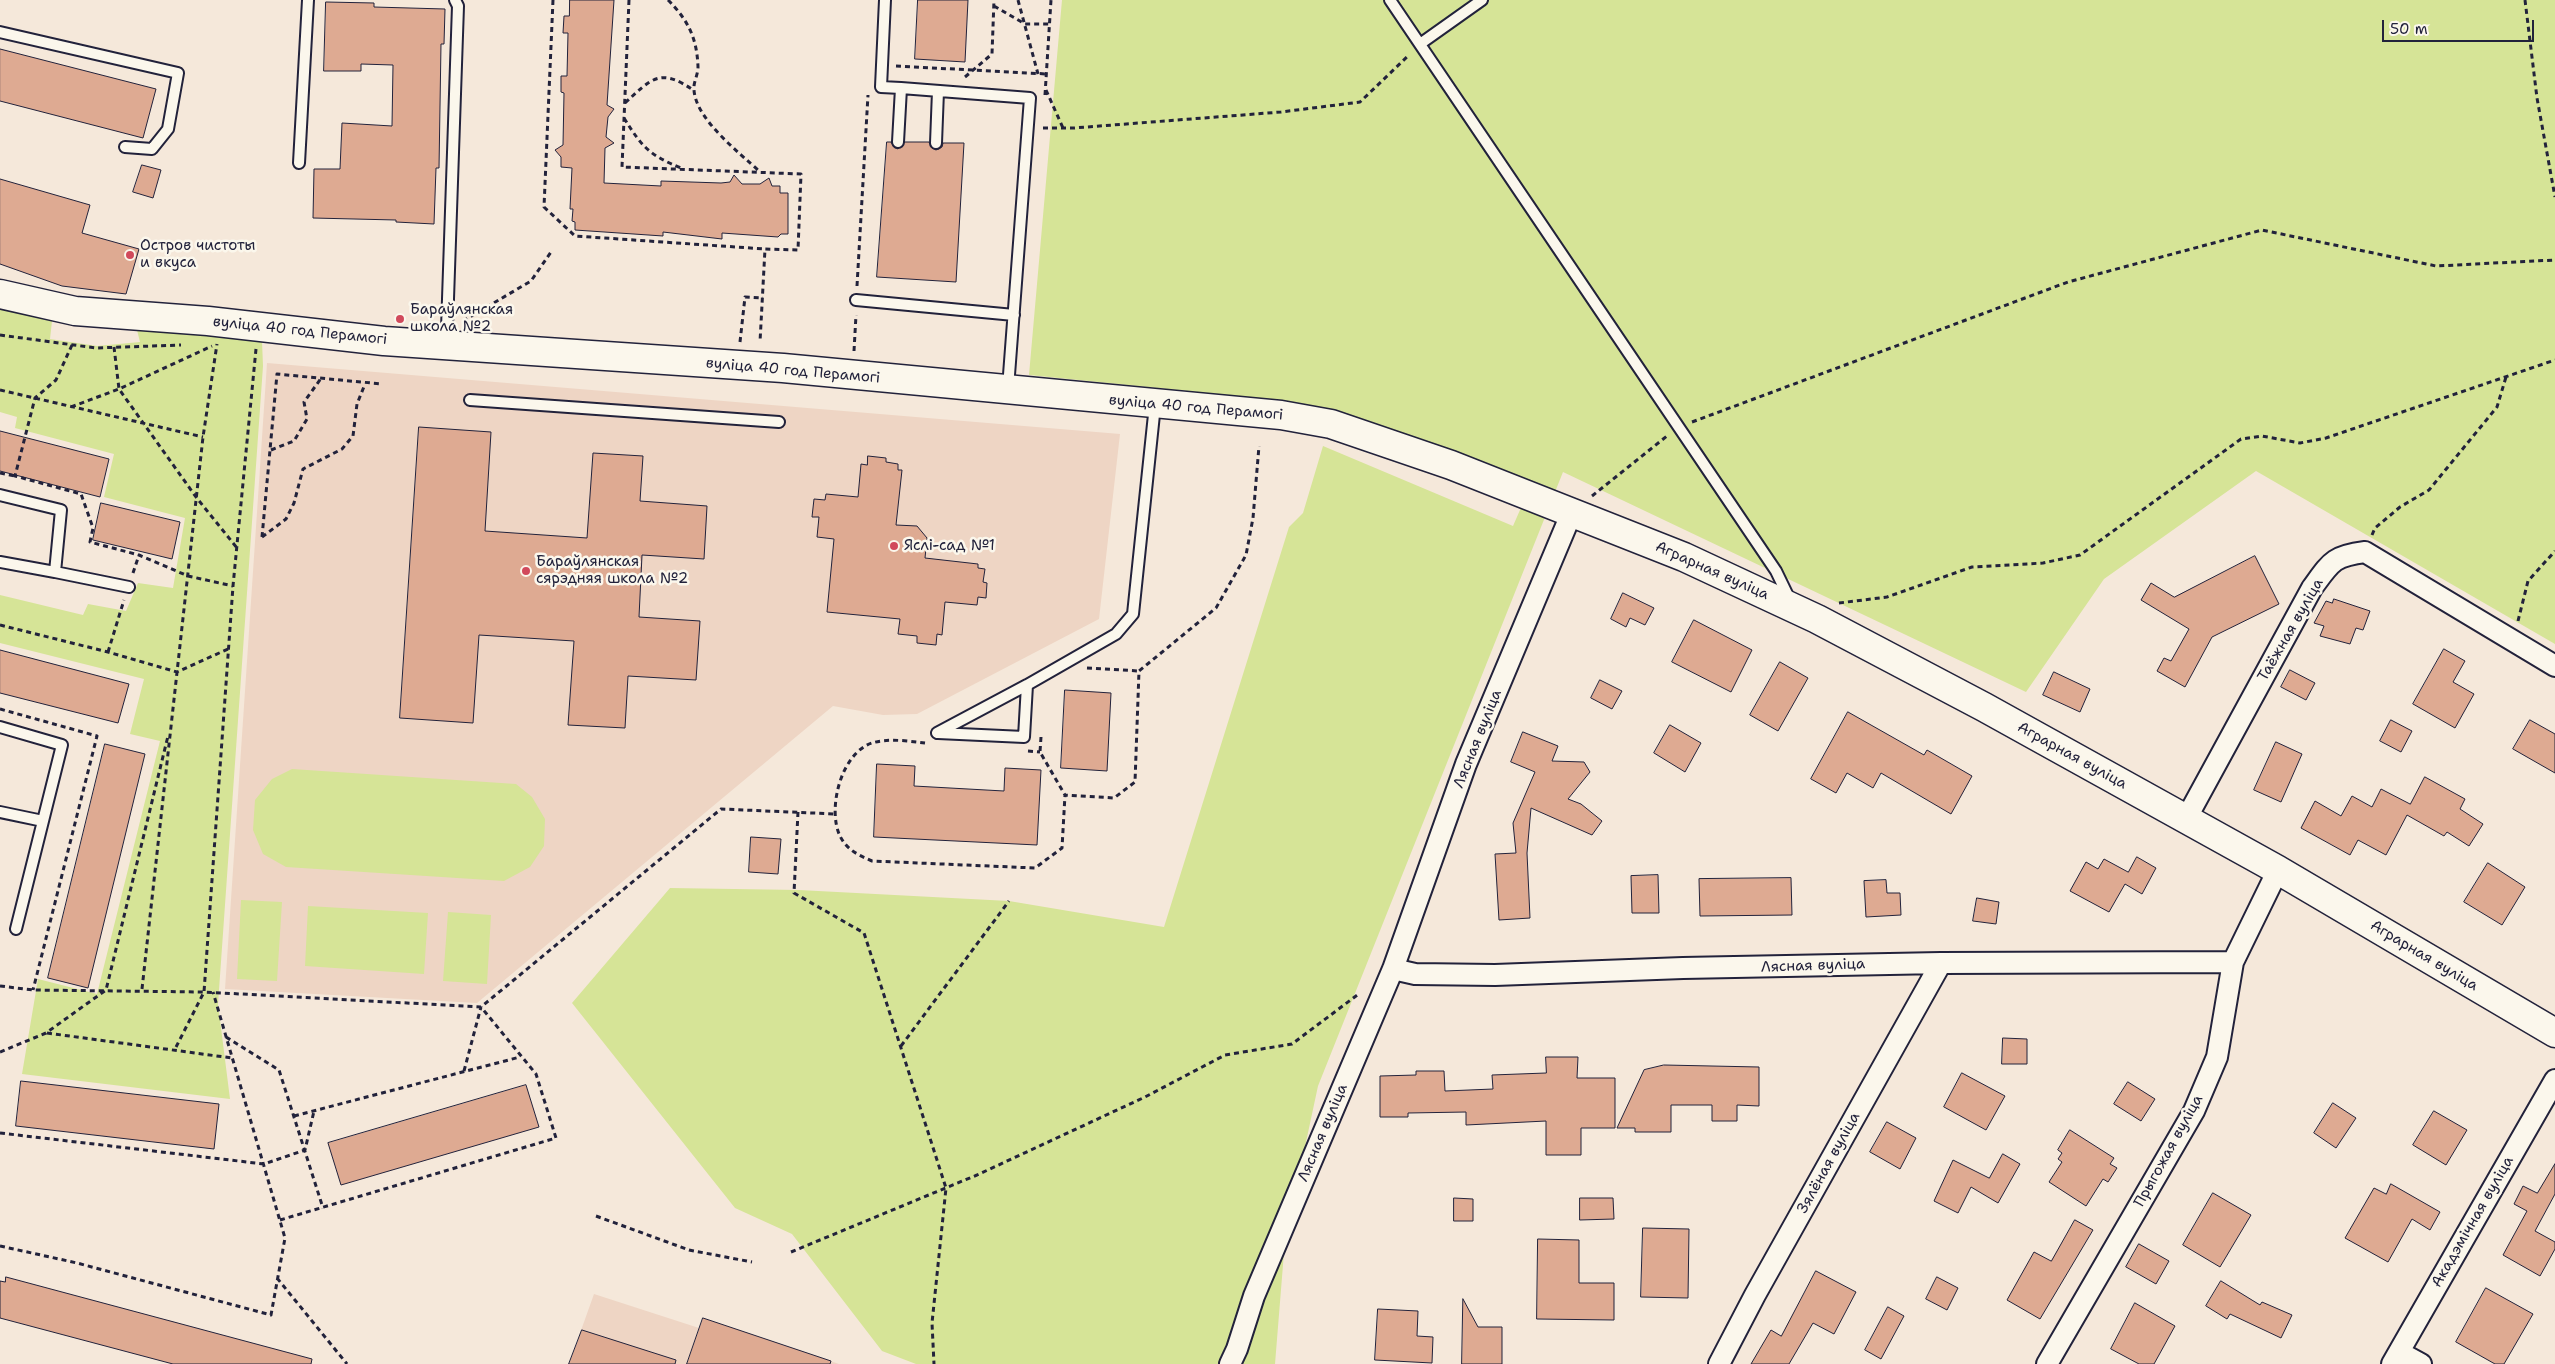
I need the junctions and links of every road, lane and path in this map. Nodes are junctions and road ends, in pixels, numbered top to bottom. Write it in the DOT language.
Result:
graph roads {
  1 [pos="308,0"];
  2 [pos="455,0"];
  3 [pos="553,0"];
  4 [pos="629,0"];
  5 [pos="668,0"];
  6 [pos="886,0"];
  7 [pos="994,0"];
  8 [pos="1018,0"];
  9 [pos="1051,0"];
  10 [pos="1390,0"];
  11 [pos="1482,0"];
  12 [pos="2525,0"];
  13 [pos="994,6"];
  14 [pos="1024,24"];
  15 [pos="1050,24"];
  16 [pos="0,32"];
  17 [pos="1420,44"];
  18 [pos="882,65"];
  19 [pos="974,70"];
  20 [pos="1038,74"];
  21 [pos="1047,74"];
  22 [pos="901,88"];
  23 [pos="1046,88"];
  24 [pos="694,90"];
  25 [pos="938,91"];
  26 [pos="868,94"];
  27 [pos="1045,98"];
  28 [pos="624,103"];
  29 [pos="624,118"];
  30 [pos="1044,118"];
  31 [pos="1028,128"];
  32 [pos="1043,128"];
  33 [pos="1063,128"];
  34 [pos="898,142"];
  35 [pos="936,142"];
  36 [pos="125,147"];
  37 [pos="299,163"];
  38 [pos="684,169"];
  39 [pos="760,172"];
  40 [pos="2555,197"];
  41 [pos="766,249"];
  42 [pos="551,252"];
  43 [pos="2555,260"];
  44 [pos="0,294"];
  45 [pos="856,300"];
  46 [pos="1014,315"];
  47 [pos="473,318"];
  48 [pos="0,335"];
  49 [pos="217,343"];
  50 [pos="188,344"];
  51 [pos="207,344"];
  52 [pos="72,345"];
  53 [pos="256,346"];
  54 [pos="448,346"];
  55 [pos="114,347"];
  56 [pos="740,349"];
  57 [pos="853,359"];
  58 [pos="2555,360"];
  59 [pos="322,376"];
  60 [pos="2506,377"];
  61 [pos="365,384"];
  62 [pos="382,384"];
  63 [pos="118,389"];
  64 [pos="0,390"];
  65 [pos="1008,391"];
  66 [pos="35,398"];
  67 [pos="470,400"];
  68 [pos="1155,404"];
  69 [pos="71,407"];
  70 [pos="779,422"];
  71 [pos="142,423"];
  72 [pos="1678,426"];
  73 [pos="203,437"];
  74 [pos="1259,446"];
  75 [pos="271,450"];
  76 [pos="0,473"];
  77 [pos="15,476"];
  78 [pos="0,495"];
  79 [pos="196,497"];
  80 [pos="1572,512"];
  81 [pos="237,548"];
  82 [pos="2555,551"];
  83 [pos="2365,552"];
  84 [pos="0,562"];
  85 [pos="55,572"];
  86 [pos="188,576"];
  87 [pos="233,586"];
  88 [pos="128,587"];
  89 [pos="1831,604"];
  90 [pos="1794,608"];
  91 [pos="0,625"];
  92 [pos="2513,642"];
  93 [pos="228,649"];
  94 [pos="2555,666"];
  95 [pos="1083,668"];
  96 [pos="1139,671"];
  97 [pos="177,672"];
  98 [pos="1027,685"];
  99 [pos="0,709"];
  100 [pos="171,723"];
  101 [pos="0,727"];
  102 [pos="1041,733"];
  103 [pos="927,743"];
  104 [pos="1021,750"];
  105 [pos="1040,752"];
  106 [pos="1065,795"];
  107 [pos="0,812"];
  108 [pos="798,812"];
  109 [pos="836,814"];
  110 [pos="2186,819"];
  111 [pos="44,821"];
  112 [pos="2278,870"];
  113 [pos="1009,901"];
  114 [pos="16,929"];
  115 [pos="2233,962"];
  116 [pos="1941,963"];
  117 [pos="1393,969"];
  118 [pos="0,986"];
  119 [pos="142,989"];
  120 [pos="33,990"];
  121 [pos="106,990"];
  122 [pos="204,992"];
  123 [pos="214,992"];
  124 [pos="1362,992"];
  125 [pos="481,1007"];
  126 [pos="46,1033"];
  127 [pos="2555,1033"];
  128 [pos="226,1037"];
  129 [pos="901,1047"];
  130 [pos="174,1051"];
  131 [pos="0,1052"];
  132 [pos="520,1057"];
  133 [pos="232,1058"];
  134 [pos="464,1072"];
  135 [pos="2555,1080"];
  136 [pos="314,1111"];
  137 [pos="294,1116"];
  138 [pos="0,1133"];
  139 [pos="305,1150"];
  140 [pos="264,1164"];
  141 [pos="946,1188"];
  142 [pos="323,1208"];
  143 [pos="596,1216"];
  144 [pos="280,1220"];
  145 [pos="0,1246"];
  146 [pos="791,1252"];
  147 [pos="752,1262"];
  148 [pos="277,1278"];
  149 [pos="2395,1358"];
  150 [pos="347,1364"];
  151 [pos="934,1364"];
  152 [pos="1230,1364"];
  153 [pos="1719,1364"];
  154 [pos="2047,1364"];
  155 [pos="2421,1364"];
  1 -- 37 [label="lane"];
  2 -- 54 [label="lane"];
  3 -- 41 [label="path"];
  4 -- 28 [label="path"];
  5 -- 24 [label="path"];
  6 -- 18 [label="lane"];
  7 -- 13 [label="path"];
  8 -- 14 [label="path"];
  9 -- 15 [label="path"];
  10 -- 17 [label="lane"];
  11 -- 17 [label="lane"];
  12 -- 40 [label="path"];
  13 -- 14 [label="path"];
  13 -- 19 [label="path"];
  14 -- 15 [label="path"];
  14 -- 20 [label="path"];
  15 -- 21 [label="path"];
  16 -- 36 [label="lane"];
  17 -- 33 [label="path"];
  17 -- 72 [label="lane"];
  18 -- 19 [label="path"];
  18 -- 22 [label="lane"];
  19 -- 20 [label="path"];
  20 -- 21 [label="path"];
  21 -- 23 [label="path"];
  22 -- 25 [label="lane"];
  22 -- 34 [label="lane"];
  23 -- 27 [label="path"];
  23 -- 33 [label="path"];
  24 -- 28 [label="path"];
  24 -- 39 [label="path"];
  25 -- 31 [label="lane"];
  25 -- 35 [label="lane"];
  26 -- 45 [label="path"];
  28 -- 29 [label="path"];
  29 -- 38 [label="path"];
  29 -- 38 [label="path"];
  30 -- 32 [label="path"];
  31 -- 32 [label="path"];
  31 -- 46 [label="lane"];
  32 -- 33 [label="path"];
  38 -- 39 [label="path"];
  39 -- 41 [label="path"];
  41 -- 56 [label="path"];
  42 -- 47 [label="path"];
  43 -- 72 [label="path"];
  44 -- 54 [label="street, вуліца 40 год Перамогі"];
  45 -- 46 [label="lane"];
  45 -- 57 [label="path"];
  46 -- 65 [label="lane"];
  48 -- 52 [label="path"];
  49 -- 51 [label="path"];
  49 -- 63 [label="path"];
  49 -- 73 [label="path"];
  50 -- 55 [label="path"];
  52 -- 55 [label="path"];
  52 -- 66 [label="path"];
  53 -- 81 [label="path"];
  54 -- 65 [label="street, вуліца 40 год Перамогі"];
  55 -- 63 [label="path"];
  58 -- 60 [label="path"];
  59 -- 61 [label="path"];
  59 -- 75 [label="path"];
  59 -- 75 [label="path"];
  60 -- 83 [label="path"];
  60 -- 89 [label="path"];
  61 -- 62 [label="path"];
  61 -- 75 [label="path"];
  63 -- 69 [label="path"];
  63 -- 71 [label="path"];
  64 -- 66 [label="path"];
  65 -- 68 [label="street, вуліца 40 год Перамогі"];
  66 -- 69 [label="path"];
  66 -- 77 [label="path"];
  67 -- 70 [label="lane"];
  68 -- 80 [label="street, вуліца 40 год Перамогі"];
  68 -- 98 [label="lane"];
  69 -- 71 [label="path"];
  71 -- 73 [label="path"];
  71 -- 79 [label="path"];
  72 -- 80 [label="path"];
  72 -- 90 [label="lane"];
  73 -- 79 [label="path"];
  74 -- 96 [label="path"];
  76 -- 77 [label="path"];
  77 -- 86 [label="path"];
  78 -- 85 [label="lane"];
  79 -- 81 [label="path"];
  79 -- 86 [label="path"];
  80 -- 90 [label="street, Аграрная вуліца"];
  80 -- 117 [label="street, Лясная вуліца"];
  81 -- 87 [label="path"];
  82 -- 92 [label="path"];
  83 -- 92 [label="street"];
  83 -- 110 [label="street, Таёжная вуліца"];
  84 -- 85 [label="lane"];
  85 -- 88 [label="lane"];
  86 -- 87 [label="path"];
  86 -- 97 [label="path"];
  87 -- 93 [label="path"];
  90 -- 110 [label="street, Аграрная вуліца"];
  91 -- 97 [label="path"];
  92 -- 94 [label="street"];
  93 -- 97 [label="path"];
  93 -- 122 [label="path"];
  95 -- 96 [label="path"];
  96 -- 106 [label="path"];
  97 -- 100 [label="path"];
  98 -- 98 [label="lane"];
  99 -- 120 [label="path"];
  100 -- 119 [label="path"];
  100 -- 121 [label="path"];
  101 -- 111 [label="lane"];
  102 -- 105 [label="path"];
  103 -- 109 [label="path"];
  104 -- 105 [label="path"];
  105 -- 106 [label="path"];
  106 -- 109 [label="path"];
  107 -- 111 [label="lane"];
  108 -- 109 [label="path"];
  108 -- 125 [label="path"];
  108 -- 129 [label="path"];
  110 -- 112 [label="street, Аграрная вуліца"];
  111 -- 114 [label="lane"];
  112 -- 115 [label="street, Прыгожая вуліца"];
  112 -- 127 [label="street, Аграрная вуліца"];
  113 -- 129 [label="path"];
  115 -- 116 [label="street, Лясная вуліца"];
  115 -- 154 [label="street, Прыгожая вуліца"];
  116 -- 117 [label="street, Лясная вуліца"];
  116 -- 153 [label="street, Зялёная вуліца"];
  117 -- 152 [label="street, Лясная вуліца"];
  118 -- 120 [label="path"];
  119 -- 121 [label="path"];
  119 -- 122 [label="path"];
  120 -- 121 [label="path"];
  121 -- 126 [label="path"];
  122 -- 123 [label="path"];
  122 -- 130 [label="path"];
  123 -- 125 [label="path"];
  123 -- 128 [label="path"];
  124 -- 141 [label="path"];
  125 -- 132 [label="path"];
  125 -- 134 [label="path"];
  126 -- 130 [label="path"];
  126 -- 131 [label="path"];
  128 -- 133 [label="path"];
  128 -- 137 [label="path"];
  129 -- 141 [label="path"];
  130 -- 133 [label="path"];
  132 -- 134 [label="path"];
  132 -- 142 [label="path"];
  133 -- 140 [label="path"];
  134 -- 136 [label="path"];
  135 -- 149 [label="street, Акадэмічная вуліца"];
  136 -- 137 [label="path"];
  136 -- 139 [label="path"];
  137 -- 139 [label="path"];
  138 -- 140 [label="path"];
  139 -- 140 [label="path"];
  139 -- 142 [label="path"];
  140 -- 144 [label="path"];
  141 -- 146 [label="path"];
  141 -- 151 [label="path"];
  142 -- 144 [label="path"];
  143 -- 147 [label="path"];
  144 -- 148 [label="path"];
  145 -- 148 [label="path"];
  148 -- 150 [label="path"];
  149 -- 155 [label="street"];
}
